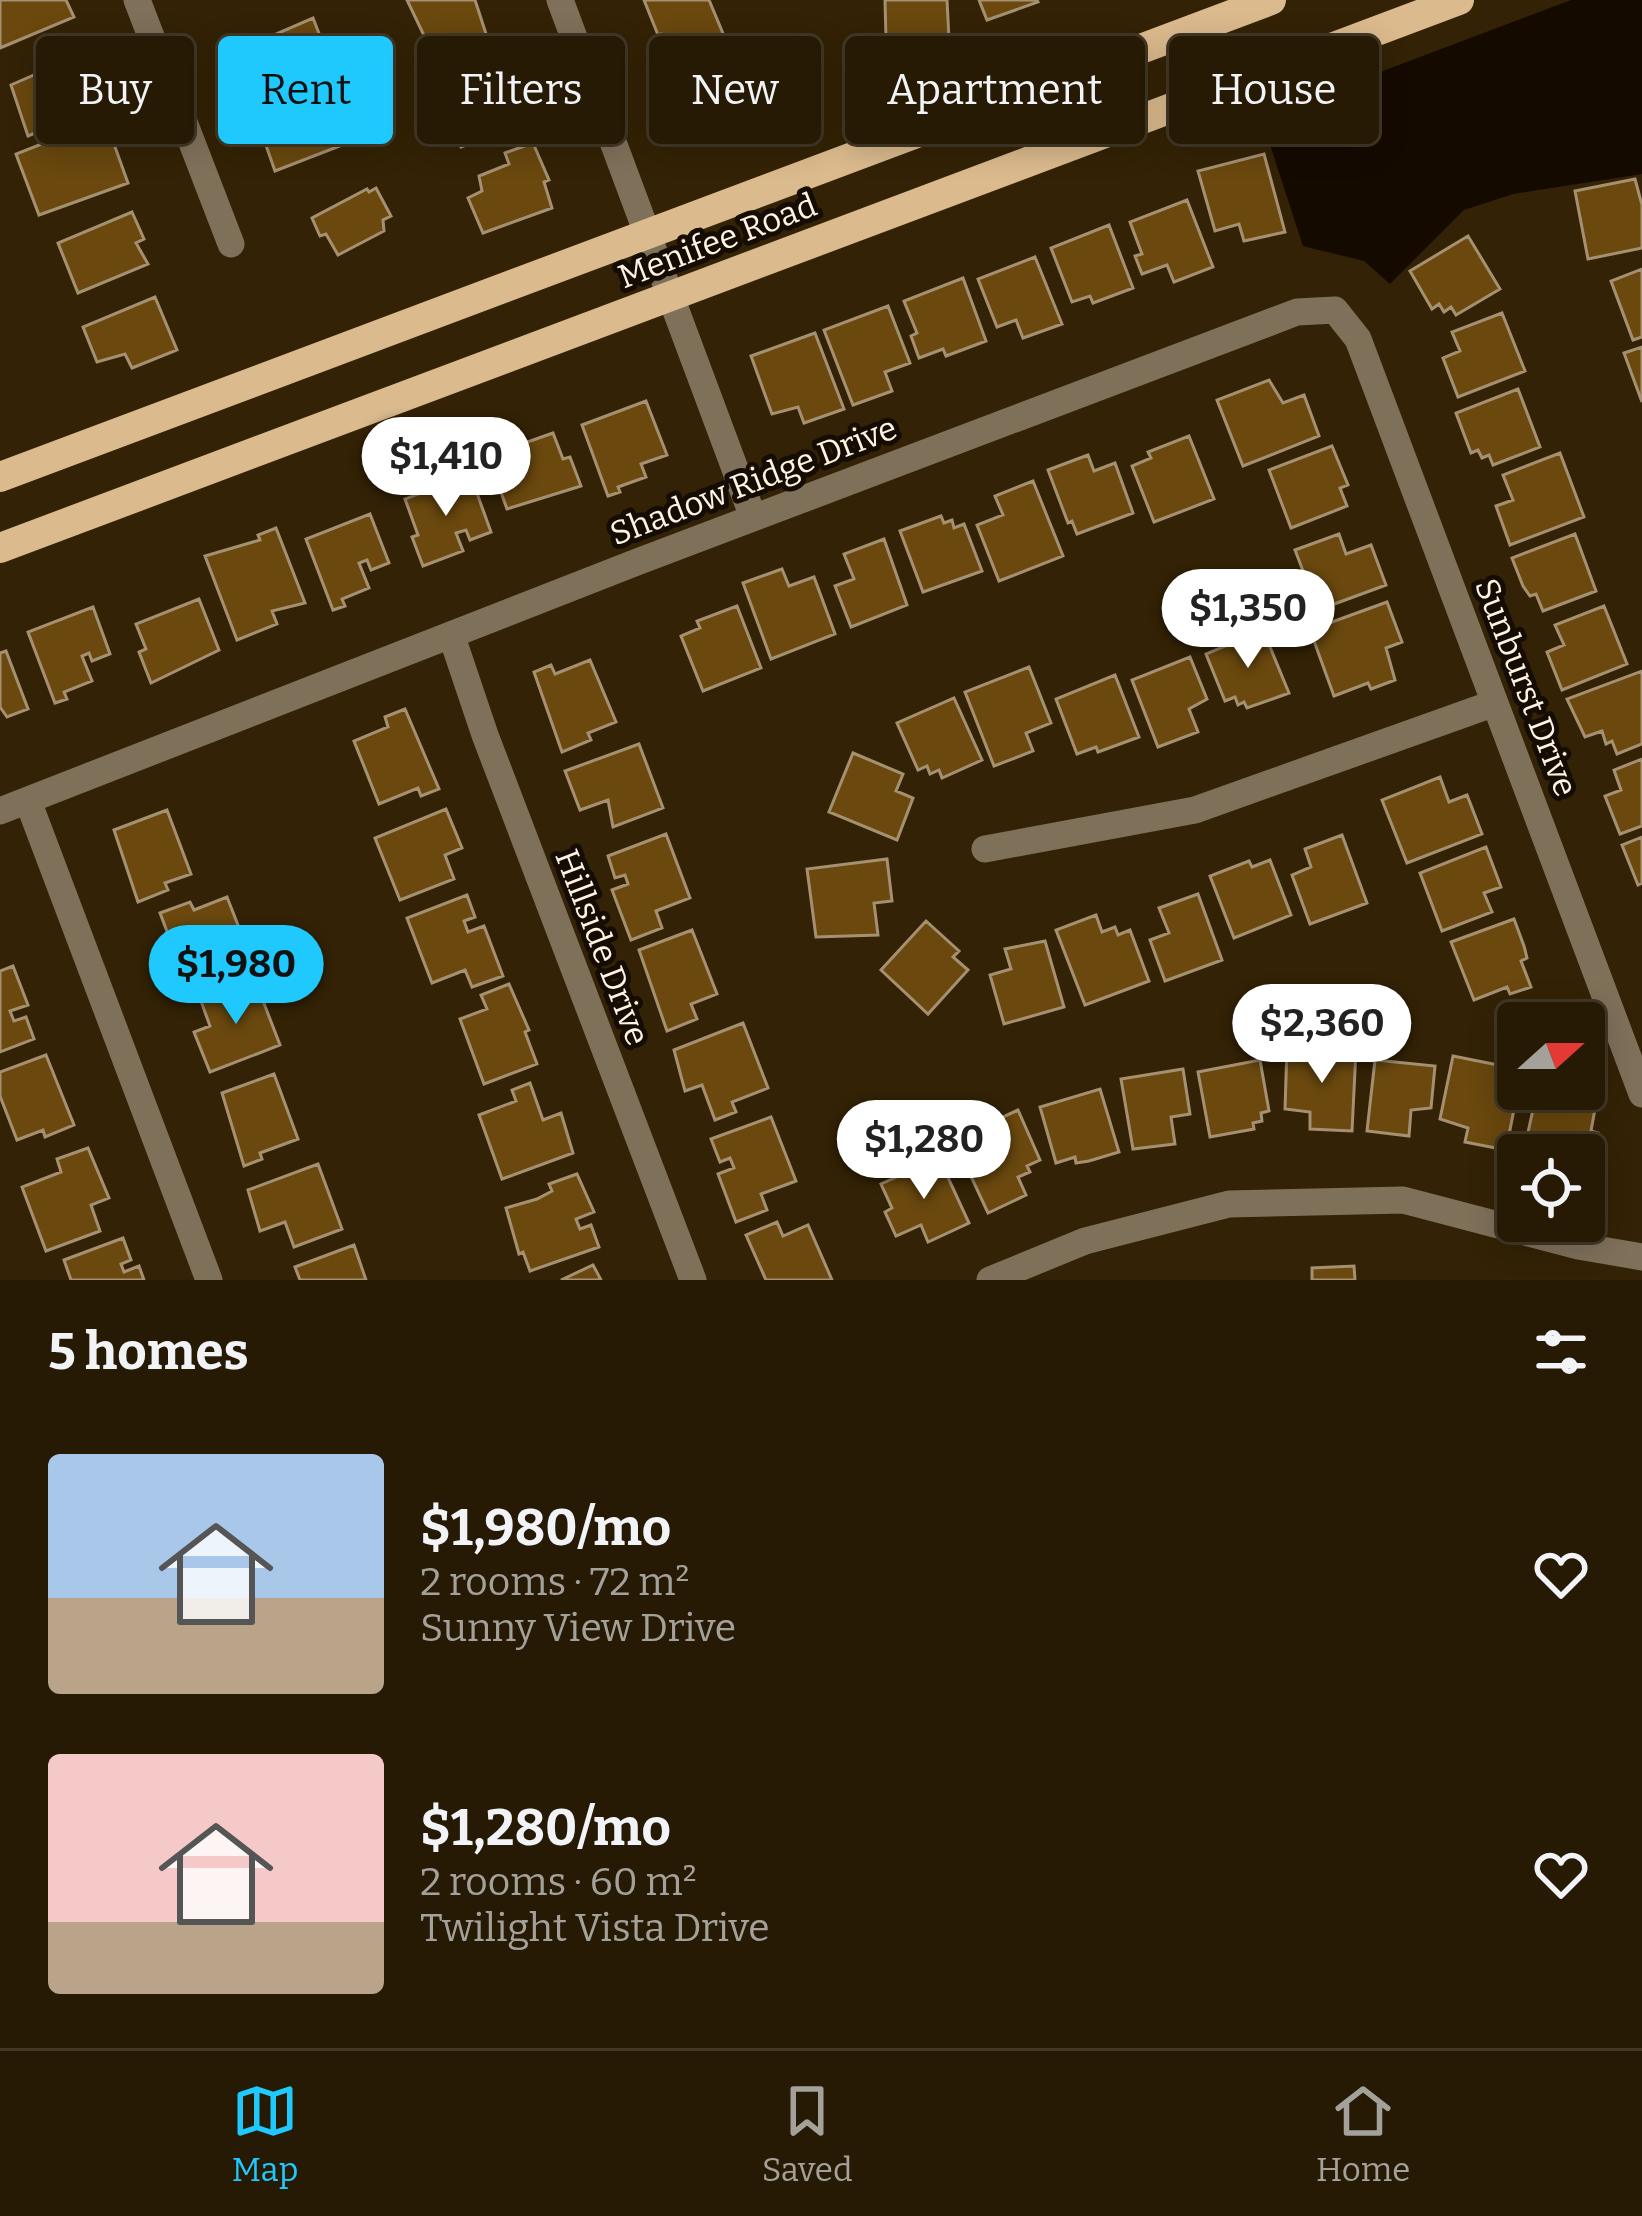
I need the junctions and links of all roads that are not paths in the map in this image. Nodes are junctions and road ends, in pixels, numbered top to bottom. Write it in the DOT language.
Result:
graph roads {
  1 [pos="137,0"];
  2 [pos="560,0"];
  3 [pos="1271,0"];
  4 [pos="1459,0"];
  5 [pos="647,234"];
  6 [pos="231,244"];
  7 [pos="670,296"];
  8 [pos="1335,310"];
  9 [pos="0,477"];
  10 [pos="753,518"];
  11 [pos="0,548"];
  12 [pos="452,637"];
  13 [pos="1495,703"];
  14 [pos="28,801"];
  15 [pos="0,811"];
  16 [pos="985,849"];
  17 [pos="1642,1094"];
  18 [pos="1642,1257"];
  19 [pos="209,1280"];
  20 [pos="693,1280"];
  21 [pos="990,1280"];
  1 -- 6 [label="street"];
  2 -- 5 [label="street"];
  3 -- 5 [label="main road, Menifee Road"];
  4 -- 7 [label="main road, Menifee Road"];
  5 -- 7 [label="street"];
  5 -- 9 [label="main road, Menifee Road"];
  7 -- 10 [label="street"];
  7 -- 11 [label="main road, Menifee Road"];
  8 -- 10 [label="street, Shadow Ridge Drive"];
  8 -- 13 [label="street, Sunburst Drive"];
  10 -- 12 [label="street, Shadow Ridge Drive"];
  12 -- 14 [label="street, Shadow Ridge Drive"];
  12 -- 20 [label="street, Hillside Drive"];
  13 -- 16 [label="street"];
  13 -- 17 [label="street, Sunburst Drive"];
  14 -- 15 [label="street, Shadow Ridge Drive"];
  14 -- 19 [label="street"];
  18 -- 21 [label="street"];
}
